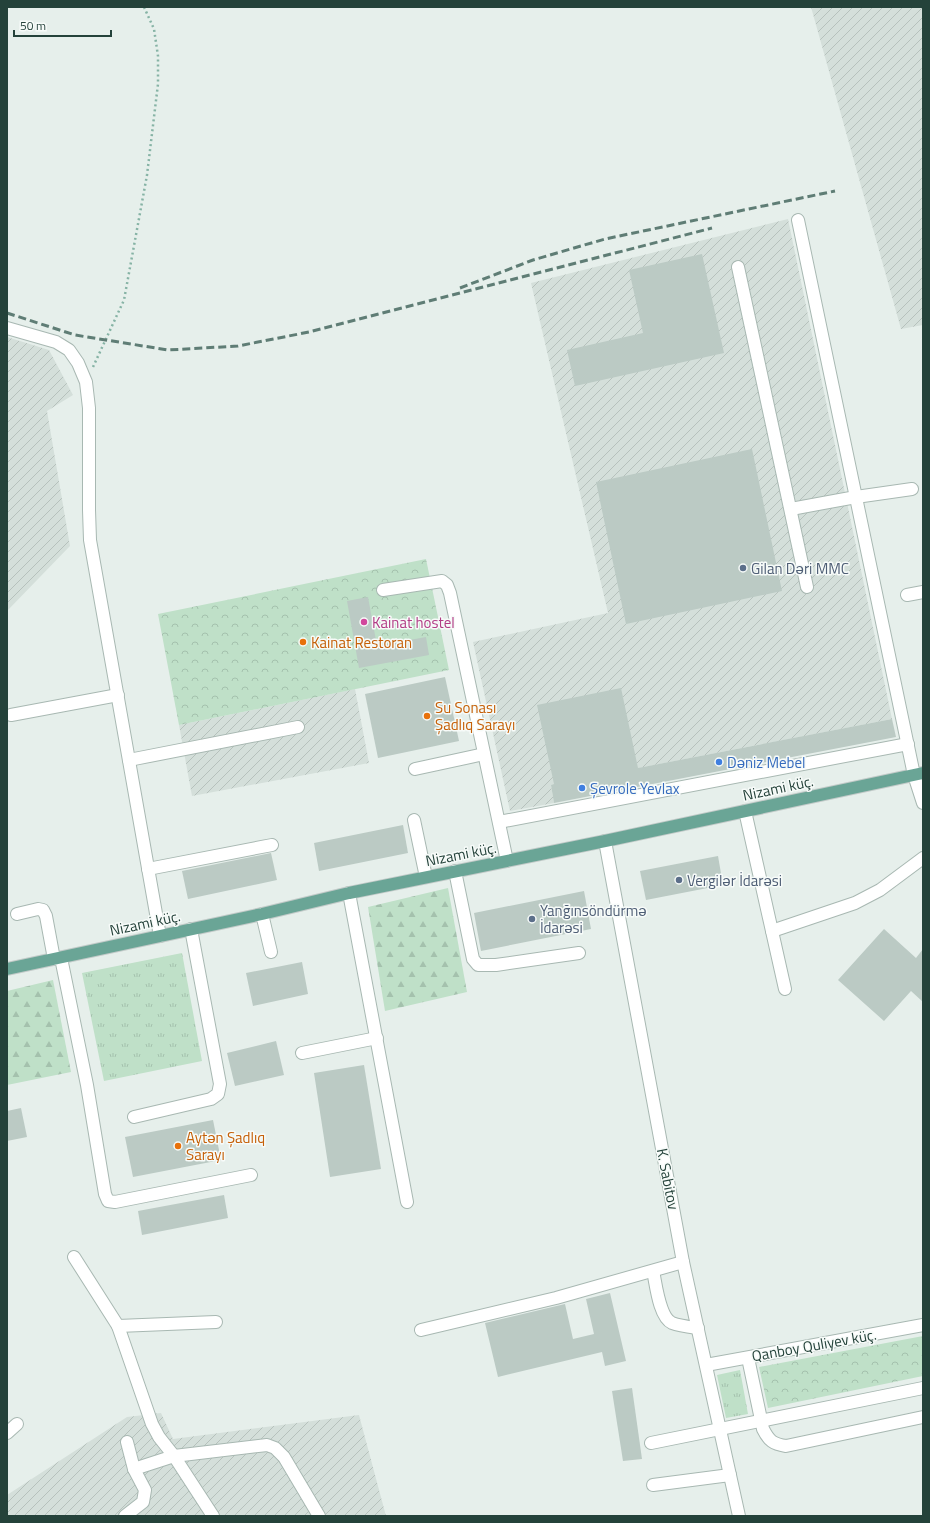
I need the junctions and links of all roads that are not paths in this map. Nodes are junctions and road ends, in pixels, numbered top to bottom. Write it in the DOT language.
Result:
graph roads {
  1 [pos="798,220"];
  2 [pos="738,267"];
  3 [pos="7,328"];
  4 [pos="912,489"];
  5 [pos="856,497"];
  6 [pos="791,509"];
  7 [pos="807,587"];
  8 [pos="383,590"];
  9 [pos="923,592"];
  10 [pos="907,595"];
  11 [pos="118,695"];
  12 [pos="11,715"];
  13 [pos="298,727"];
  14 [pos="908,744"];
  15 [pos="484,754"];
  16 [pos="129,760"];
  17 [pos="415,768"];
  18 [pos="919,774"];
  19 [pos="923,802"];
  20 [pos="745,811"];
  21 [pos="414,820"];
  22 [pos="499,822"];
  23 [pos="605,841"];
  24 [pos="272,844"];
  25 [pos="923,858"];
  26 [pos="507,861"];
  27 [pos="148,869"];
  28 [pos="455,871"];
  29 [pos="426,877"];
  30 [pos="349,893"];
  31 [pos="17,914"];
  32 [pos="262,914"];
  33 [pos="191,929"];
  34 [pos="772,931"];
  35 [pos="160,936"];
  36 [pos="271,952"];
  37 [pos="579,953"];
  38 [pos="58,958"];
  39 [pos="7,969"];
  40 [pos="785,990"];
  41 [pos="378,1038"];
  42 [pos="302,1053"];
  43 [pos="134,1117"];
  44 [pos="251,1175"];
  45 [pos="407,1202"];
  46 [pos="74,1257"];
  47 [pos="683,1262"];
  48 [pos="653,1271"];
  49 [pos="216,1322"];
  50 [pos="923,1325"];
  51 [pos="118,1326"];
  52 [pos="698,1328"];
  53 [pos="421,1330"];
  54 [pos="748,1358"];
  55 [pos="706,1365"];
  56 [pos="923,1388"];
  57 [pos="923,1417"];
  58 [pos="761,1421"];
  59 [pos="17,1424"];
  60 [pos="720,1430"];
  61 [pos="7,1433"];
  62 [pos="127,1442"];
  63 [pos="651,1443"];
  64 [pos="174,1456"];
  65 [pos="134,1469"];
  66 [pos="730,1475"];
  67 [pos="653,1485"];
  68 [pos="125,1516"];
  69 [pos="213,1516"];
  70 [pos="319,1516"];
  71 [pos="739,1516"];
  1 -- 5 [label="street"];
  2 -- 6 [label="street"];
  3 -- 11 [label="street"];
  4 -- 5 [label="street"];
  5 -- 6 [label="street"];
  5 -- 14 [label="street"];
  6 -- 7 [label="street"];
  8 -- 15 [label="street"];
  9 -- 10 [label="street"];
  11 -- 12 [label="street"];
  11 -- 16 [label="street"];
  13 -- 16 [label="street"];
  14 -- 18 [label="street"];
  14 -- 22 [label="street"];
  15 -- 17 [label="street"];
  15 -- 22 [label="street"];
  16 -- 27 [label="street"];
  18 -- 19 [label="street"];
  18 -- 20 [label="main road, Nizami küç."];
  20 -- 23 [label="main road, Nizami küç."];
  20 -- 34 [label="street"];
  21 -- 29 [label="street"];
  22 -- 26 [label="street"];
  23 -- 26 [label="main road, Nizami küç."];
  23 -- 47 [label="street, K. Sabitov"];
  24 -- 27 [label="street"];
  25 -- 34 [label="street"];
  26 -- 28 [label="main road, Nizami küç."];
  27 -- 35 [label="street"];
  28 -- 29 [label="main road, Nizami küç."];
  28 -- 37 [label="street"];
  29 -- 30 [label="main road, Nizami küç."];
  30 -- 32 [label="main road, Nizami küç."];
  30 -- 41 [label="street"];
  31 -- 38 [label="street"];
  32 -- 33 [label="main road, Nizami küç."];
  32 -- 36 [label="street"];
  33 -- 35 [label="main road, Nizami küç."];
  33 -- 43 [label="street"];
  34 -- 40 [label="street"];
  35 -- 38 [label="main road, Nizami küç."];
  38 -- 39 [label="main road, Nizami küç."];
  38 -- 44 [label="street"];
  41 -- 42 [label="street"];
  41 -- 45 [label="street"];
  46 -- 51 [label="street"];
  47 -- 48 [label="street"];
  47 -- 52 [label="street, K. Sabitov"];
  48 -- 52 [label="street"];
  48 -- 53 [label="street"];
  49 -- 51 [label="street"];
  50 -- 54 [label="street, Qanboy Quliyev küç."];
  51 -- 64 [label="street"];
  52 -- 55 [label="street, K. Sabitov"];
  54 -- 55 [label="street, Qanboy Quliyev küç."];
  54 -- 58 [label="street"];
  55 -- 60 [label="street, K. Sabitov"];
  56 -- 58 [label="street"];
  57 -- 58 [label="street"];
  58 -- 60 [label="street"];
  59 -- 61 [label="street"];
  60 -- 63 [label="street"];
  60 -- 66 [label="street, K. Sabitov"];
  62 -- 65 [label="street"];
  64 -- 65 [label="street"];
  64 -- 69 [label="street"];
  64 -- 70 [label="street"];
  65 -- 68 [label="street"];
  66 -- 67 [label="street"];
  66 -- 71 [label="street, K. Sabitov"];
}
